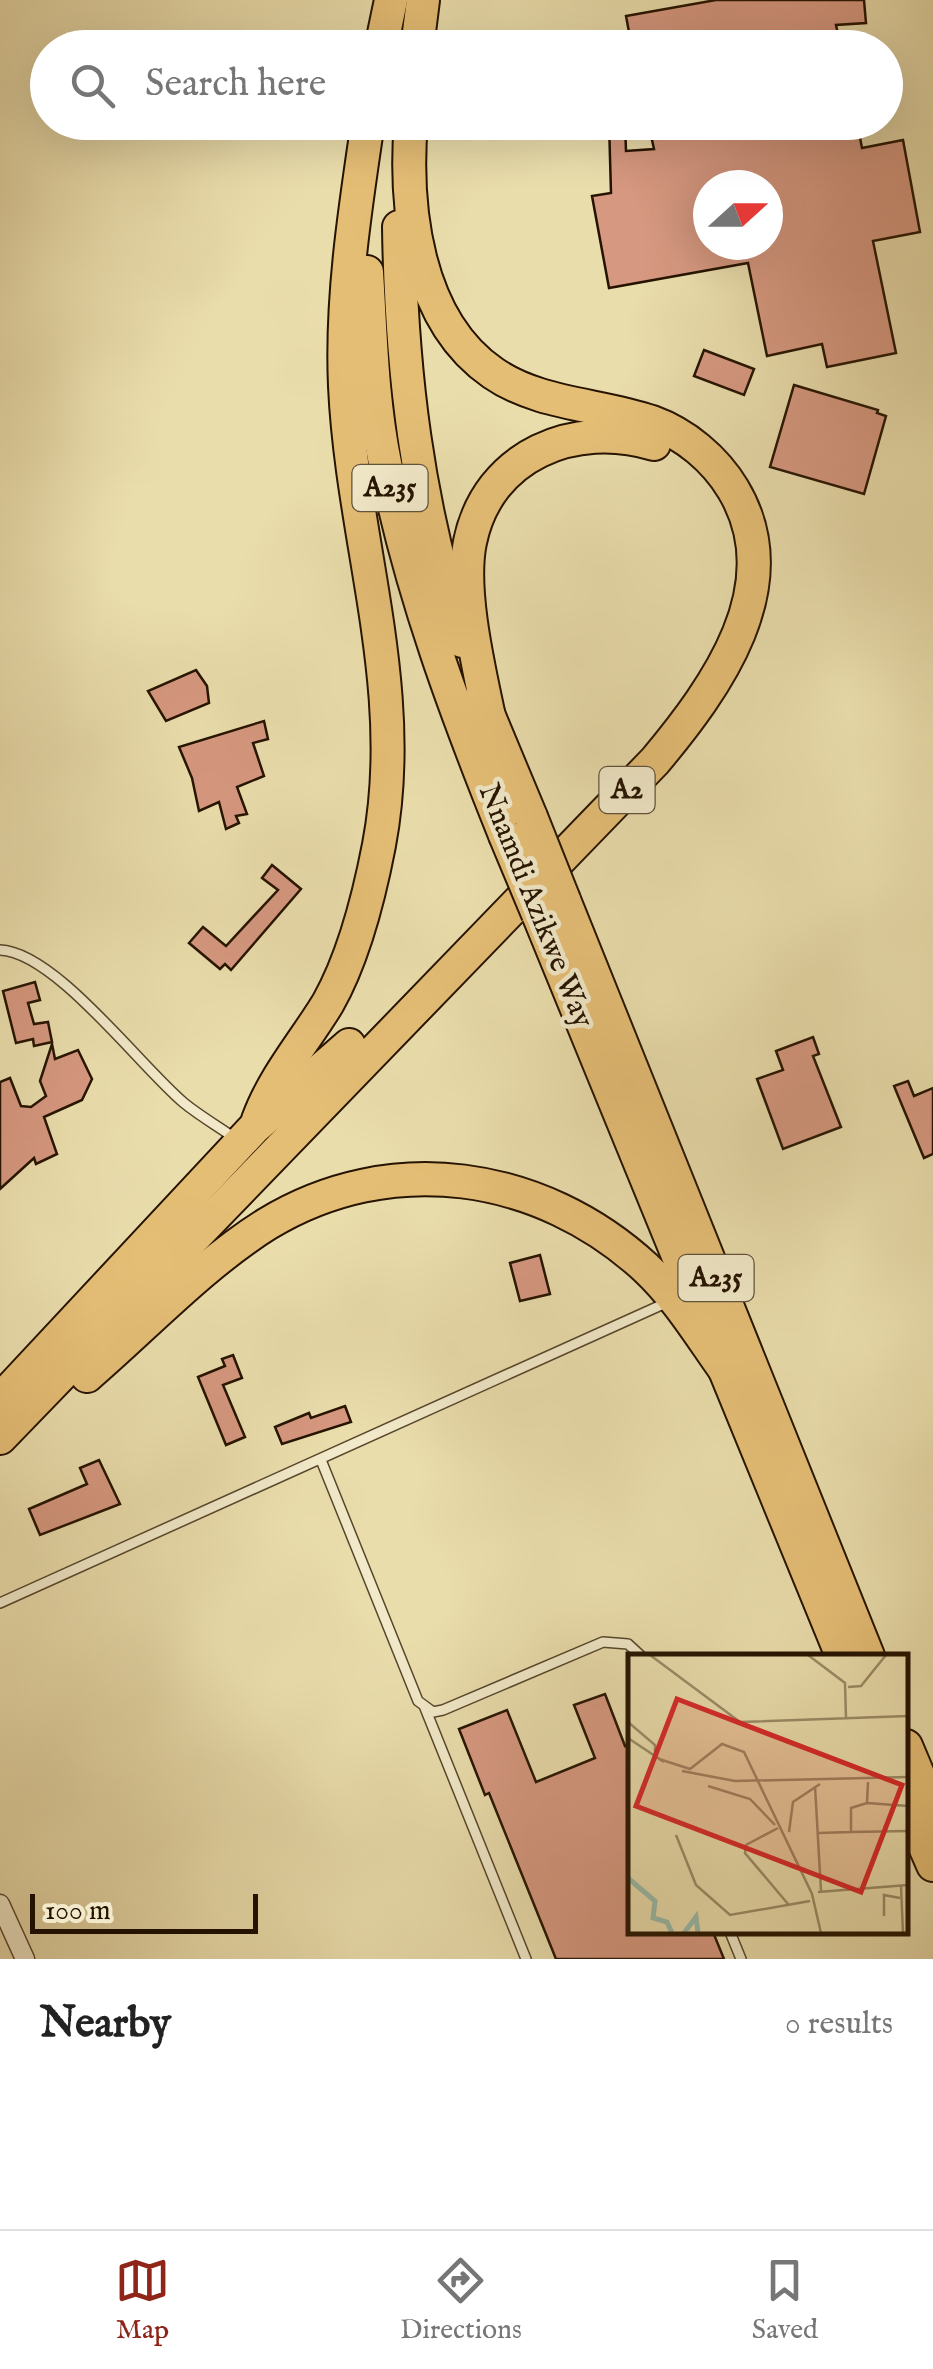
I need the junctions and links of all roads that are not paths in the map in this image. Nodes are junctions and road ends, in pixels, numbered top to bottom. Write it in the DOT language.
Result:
graph roads {
  1 [pos="392,0"];
  2 [pos="423,0"];
  3 [pos="386,30"];
  4 [pos="419,30"];
  5 [pos="368,140"];
  6 [pos="369,140"];
  7 [pos="407,140"];
  8 [pos="409,140"];
  9 [pos="489,718"];
  10 [pos="518,826"];
  11 [pos="551,907"];
  12 [pos="0,950"];
  13 [pos="248,1136"];
  14 [pos="674,1299"];
  15 [pos="725,1370"];
  16 [pos="0,1400"];
  17 [pos="3,1436"];
  18 [pos="321,1460"];
  19 [pos="0,1603"];
  20 [pos="638,1654"];
  21 [pos="841,1654"];
  22 [pos="867,1654"];
  23 [pos="425,1708"];
  24 [pos="908,1751"];
  25 [pos="908,1807"];
  26 [pos="933,1810"];
  27 [pos="933,1865"];
  28 [pos="0,1904"];
  29 [pos="731,1934"];
  30 [pos="25,1959"];
  31 [pos="526,1959"];
  32 [pos="741,1959"];
  1 -- 3 [label="highway"];
  2 -- 4 [label="highway"];
  5 -- 13 [label="highway"];
  6 -- 10 [label="highway, Nnamdi Azikwe Way / A235"];
  7 -- 9 [label="highway, Nnamdi Azikwe Way / A235"];
  8 -- 17 [label="highway, A2"];
  9 -- 10 [label="highway, Nnamdi Azikwe Way / A235"];
  9 -- 13 [label="highway"];
  10 -- 11 [label="highway, Nnamdi Azikwe Way / A235, bridge"];
  11 -- 15 [label="highway, Nnamdi Azikwe Way / A235"];
  11 -- 22 [label="highway, Nnamdi Azikwe Way / A235"];
  12 -- 13 [label="lane"];
  13 -- 16 [label="highway"];
  14 -- 15 [label="highway"];
  14 -- 17 [label="highway"];
  14 -- 18 [label="lane"];
  15 -- 21 [label="highway, Nnamdi Azikwe Way / A235"];
  18 -- 19 [label="lane"];
  18 -- 23 [label="lane"];
  20 -- 23 [label="lane"];
  23 -- 31 [label="lane"];
  24 -- 26 [label="highway"];
  25 -- 27 [label="highway"];
  28 -- 30 [label="street"];
  29 -- 32 [label="lane"];
}
